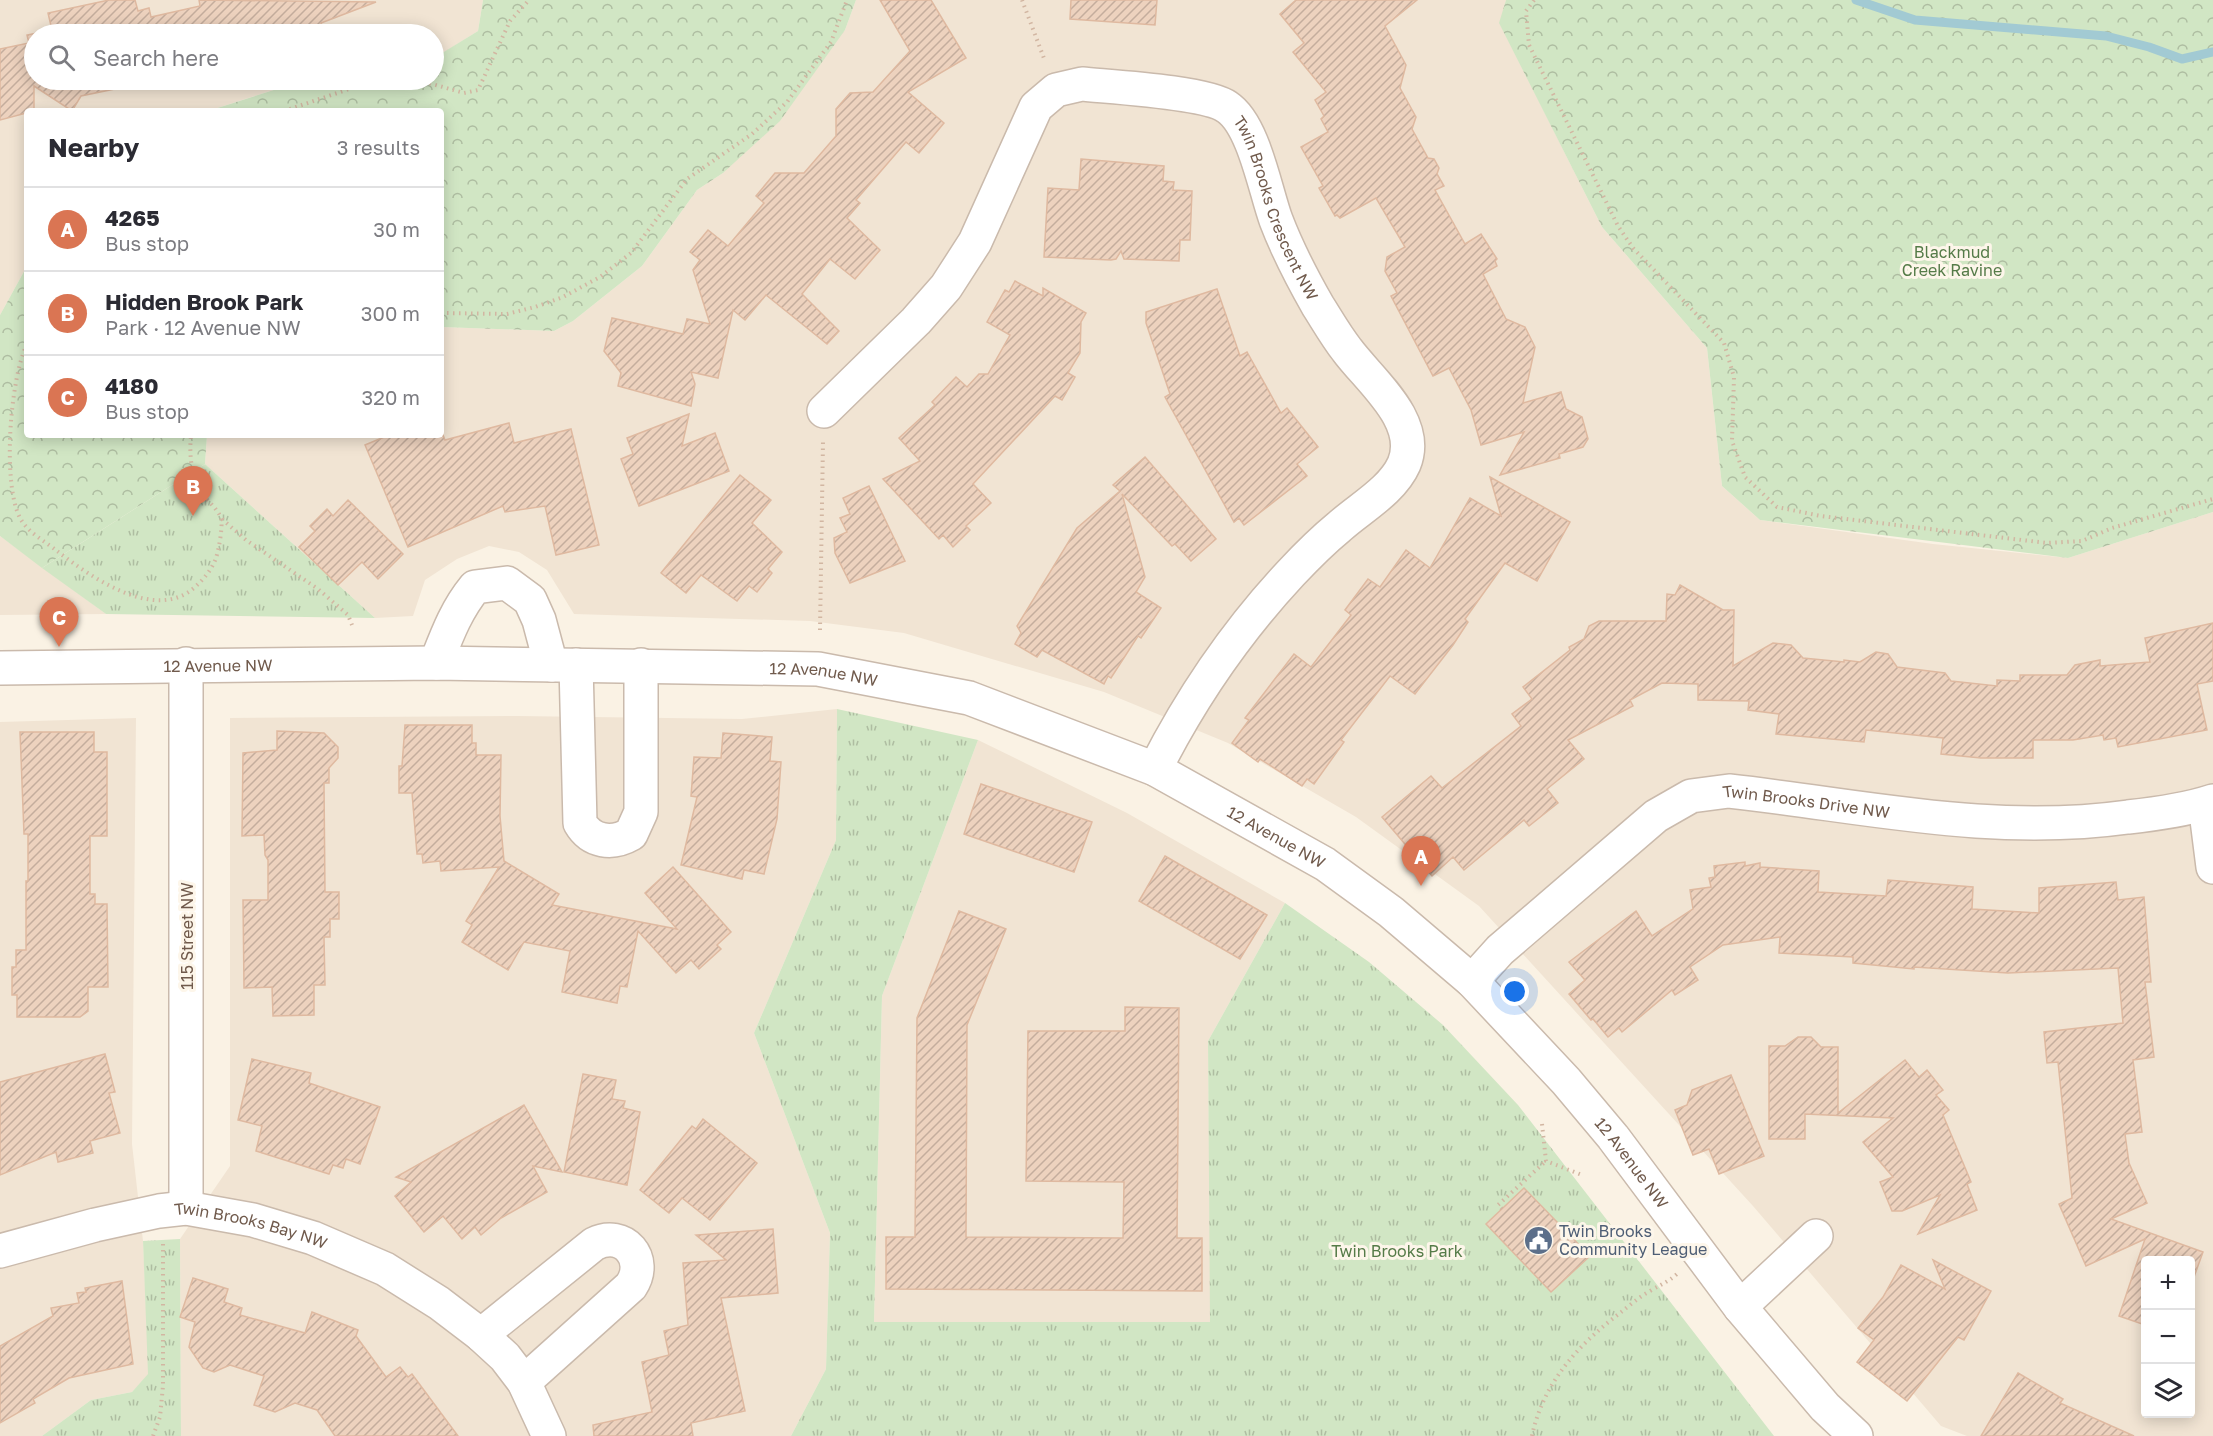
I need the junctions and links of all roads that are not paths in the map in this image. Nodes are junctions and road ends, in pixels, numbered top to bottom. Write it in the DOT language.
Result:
graph roads {
  1 [pos="824,411"];
  2 [pos="436,663"];
  3 [pos="186,664"];
  4 [pos="563,665"];
  5 [pos="641,665"];
  6 [pos="0,668"];
  7 [pos="1155,769"];
  8 [pos="2209,802"];
  9 [pos="2213,867"];
  10 [pos="1472,981"];
  11 [pos="186,1208"];
  12 [pos="1816,1236"];
  13 [pos="0,1251"];
  14 [pos="1740,1307"];
  15 [pos="481,1335"];
  16 [pos="524,1382"];
  17 [pos="549,1436"];
  18 [pos="1856,1436"];
  1 -- 7 [label="street, Twin Brooks Crescent NW"];
  2 -- 3 [label="street, 12 Avenue NW"];
  2 -- 4 [label="street, 12 Avenue NW"];
  2 -- 4 [label="street"];
  3 -- 6 [label="street, 12 Avenue NW"];
  3 -- 11 [label="street, 115 Street NW"];
  4 -- 5 [label="street, 12 Avenue NW"];
  4 -- 5 [label="street"];
  5 -- 7 [label="street, 12 Avenue NW"];
  7 -- 10 [label="street, 12 Avenue NW"];
  8 -- 9 [label="street, Twin Brooks Drive NW"];
  8 -- 10 [label="street, Twin Brooks Drive NW"];
  10 -- 14 [label="street, 12 Avenue NW"];
  11 -- 13 [label="street, Twin Brooks Bay NW"];
  11 -- 15 [label="street, Twin Brooks Bay NW"];
  12 -- 14 [label="street"];
  14 -- 18 [label="street, 12 Avenue NW"];
  15 -- 16 [label="street, Twin Brooks Bay NW"];
  15 -- 16 [label="street"];
  16 -- 17 [label="street, Twin Brooks Bay NW"];
}
